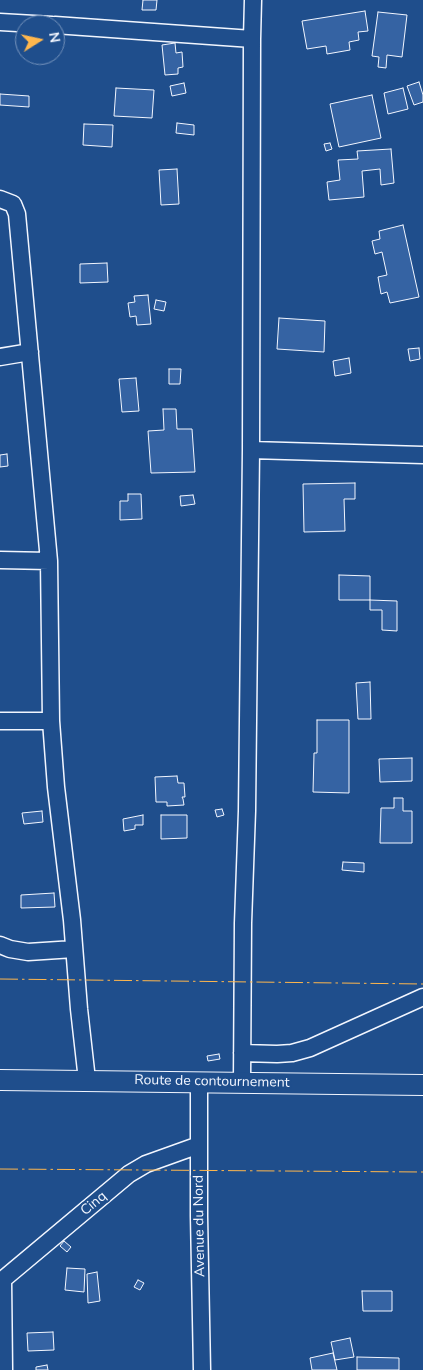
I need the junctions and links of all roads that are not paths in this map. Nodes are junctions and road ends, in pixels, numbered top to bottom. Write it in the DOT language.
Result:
graph roads {
  1 [pos="253,0"];
  2 [pos="0,22"];
  3 [pos="15,23"];
  4 [pos="65,26"];
  5 [pos="252,39"];
  6 [pos="0,200"];
  7 [pos="30,352"];
  8 [pos="0,357"];
  9 [pos="251,450"];
  10 [pos="423,455"];
  11 [pos="0,560"];
  12 [pos="49,561"];
  13 [pos="0,721"];
  14 [pos="51,721"];
  15 [pos="0,944"];
  16 [pos="74,950"];
  17 [pos="423,998"];
  18 [pos="242,1053"];
  19 [pos="0,1080"];
  20 [pos="87,1080"];
  21 [pos="199,1082"];
  22 [pos="242,1082"];
  23 [pos="423,1085"];
  24 [pos="199,1145"];
  25 [pos="2,1281"];
  26 [pos="4,1370"];
  27 [pos="202,1370"];
  1 -- 5 [label="street"];
  2 -- 3 [label="street"];
  4 -- 5 [label="street"];
  5 -- 9 [label="street"];
  6 -- 7 [label="street"];
  7 -- 8 [label="street"];
  7 -- 12 [label="street"];
  9 -- 10 [label="street"];
  9 -- 18 [label="street"];
  11 -- 12 [label="street"];
  12 -- 14 [label="street"];
  13 -- 14 [label="street"];
  14 -- 16 [label="street"];
  15 -- 16 [label="street"];
  16 -- 20 [label="street"];
  17 -- 18 [label="street"];
  18 -- 22 [label="street"];
  19 -- 20 [label="street, Route de contournement"];
  20 -- 21 [label="street, Route de contournement"];
  21 -- 22 [label="street, Route de contournement"];
  21 -- 24 [label="street, Avenue du Nord"];
  22 -- 23 [label="street, Route de contournement"];
  24 -- 25 [label="street, Cinq"];
  24 -- 27 [label="street, Avenue du Nord"];
  25 -- 26 [label="street"];
}
